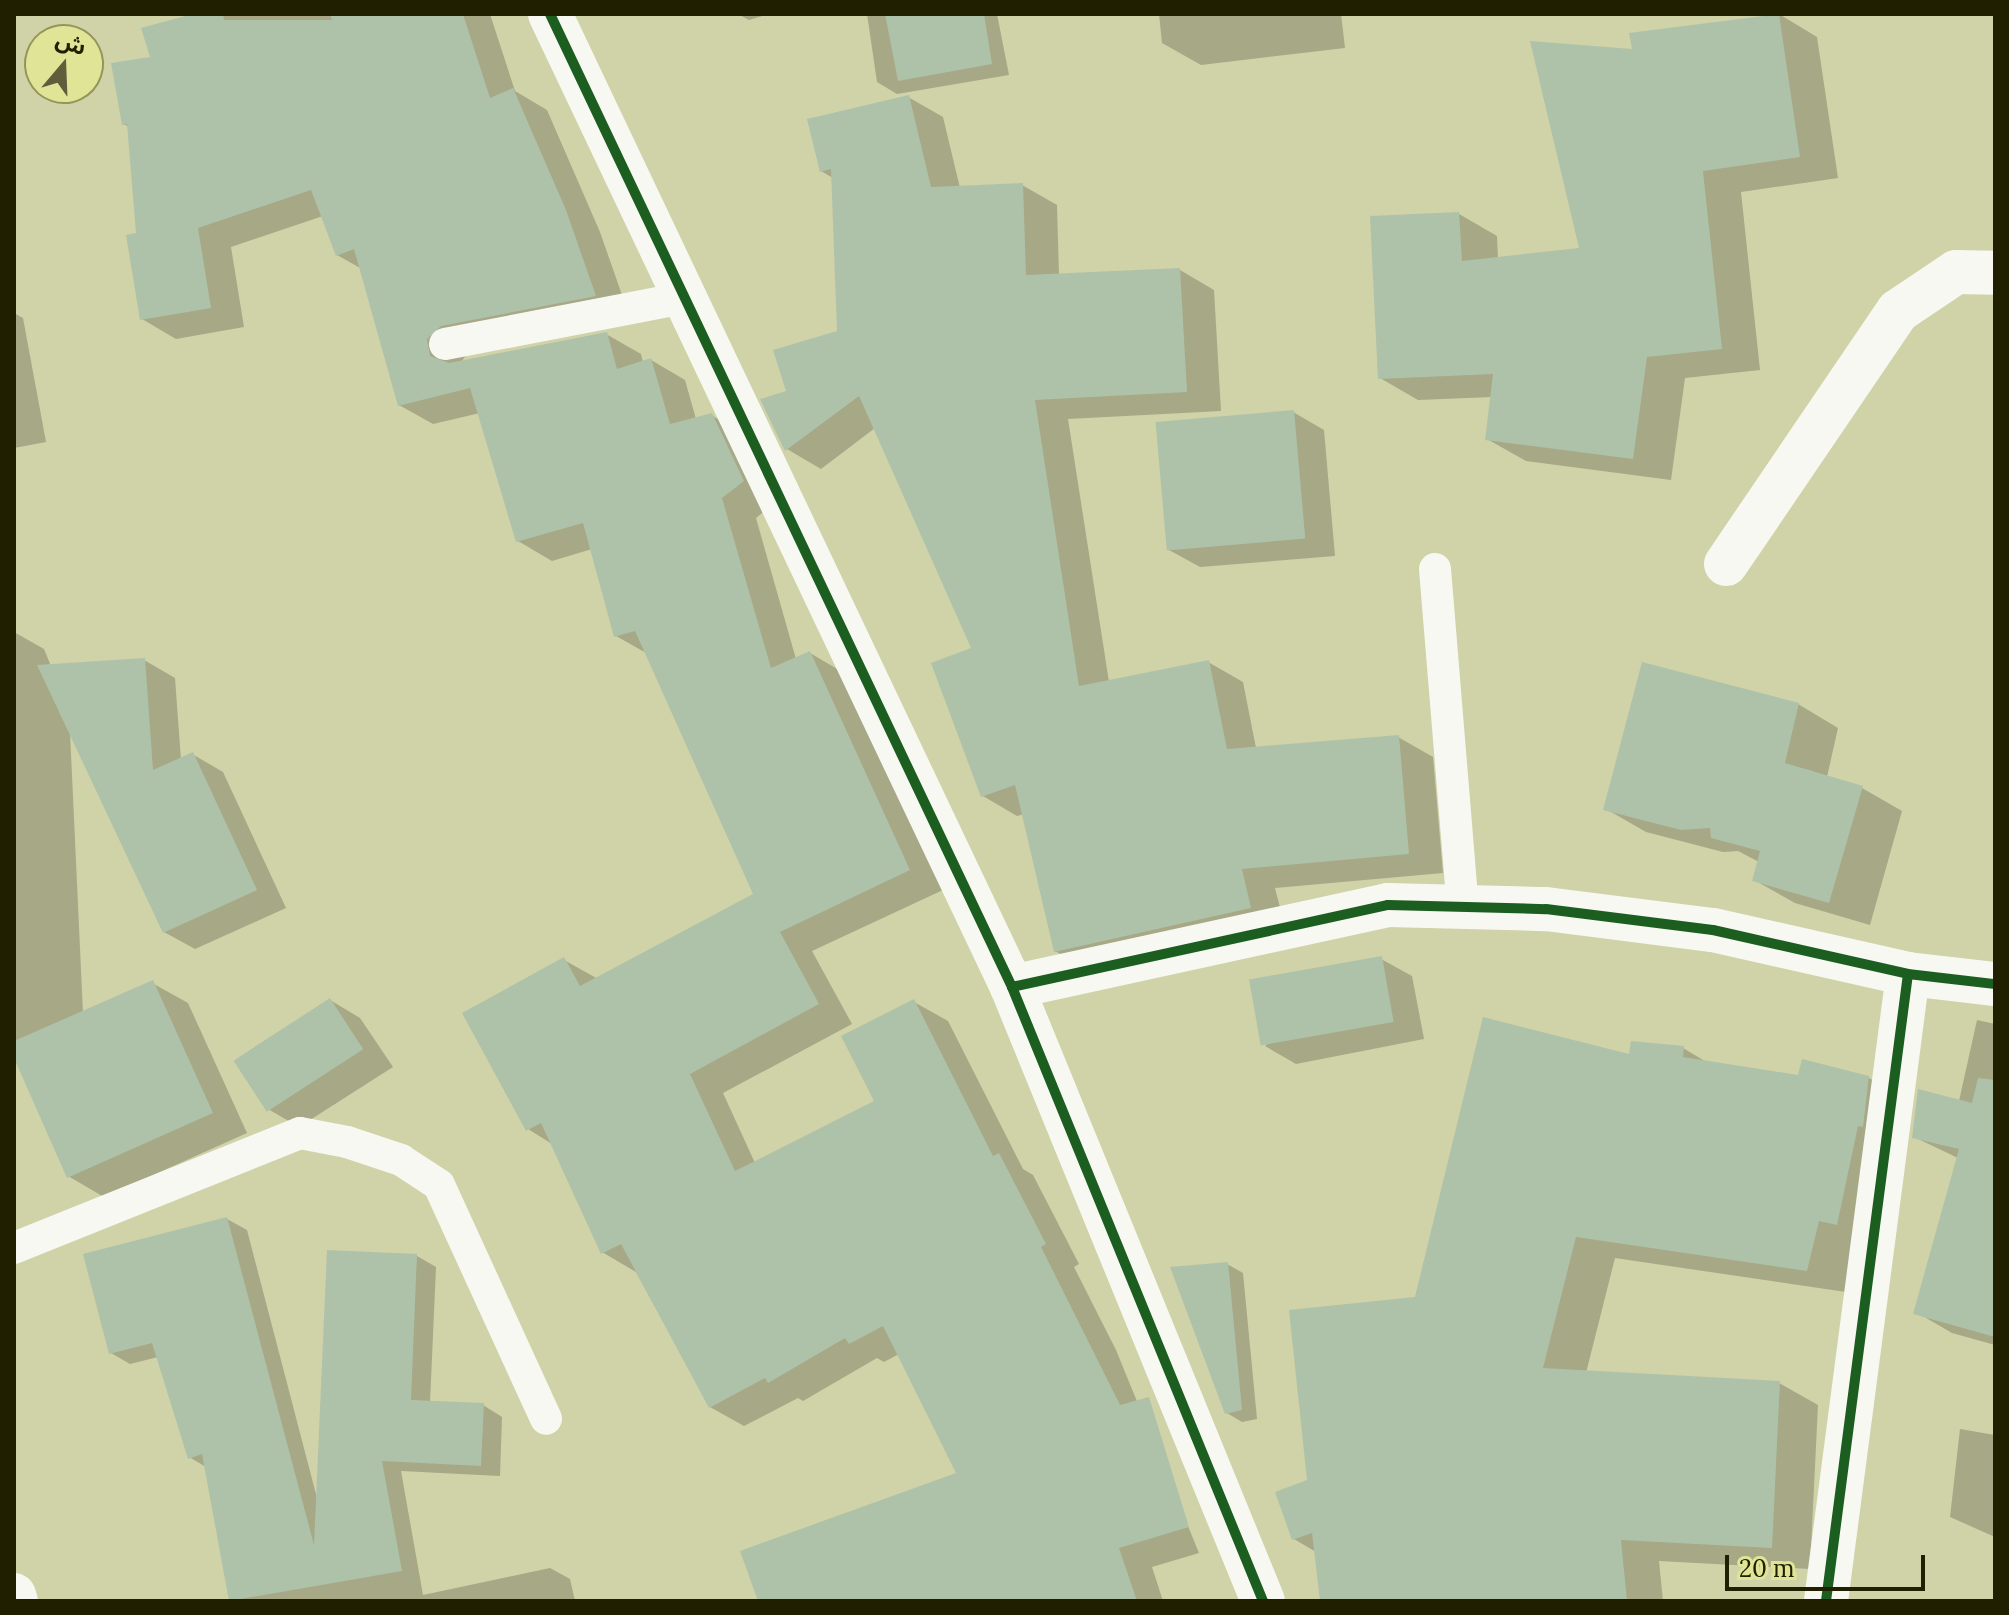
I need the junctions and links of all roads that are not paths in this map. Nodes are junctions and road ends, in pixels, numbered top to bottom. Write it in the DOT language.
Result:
graph roads {
  1 [pos="550,14"];
  2 [pos="1995,273"];
  3 [pos="684,298"];
  4 [pos="445,344"];
  5 [pos="1726,564"];
  6 [pos="1435,569"];
  7 [pos="1463,906"];
  8 [pos="1908,974"];
  9 [pos="1995,984"];
  10 [pos="1012,987"];
  11 [pos="14,1248"];
  12 [pos="546,1419"];
  13 [pos="14,1595"];
  14 [pos="16,1601"];
  15 [pos="1263,1601"];
  16 [pos="1826,1601"];
  1 -- 3 [label="street"];
  2 -- 5 [label="street"];
  3 -- 4 [label="lane"];
  3 -- 10 [label="street"];
  6 -- 7 [label="lane"];
  7 -- 8 [label="street"];
  7 -- 10 [label="street"];
  8 -- 9 [label="street"];
  8 -- 16 [label="street"];
  10 -- 15 [label="street"];
  11 -- 12 [label="lane"];
  13 -- 14 [label="street"];
}
